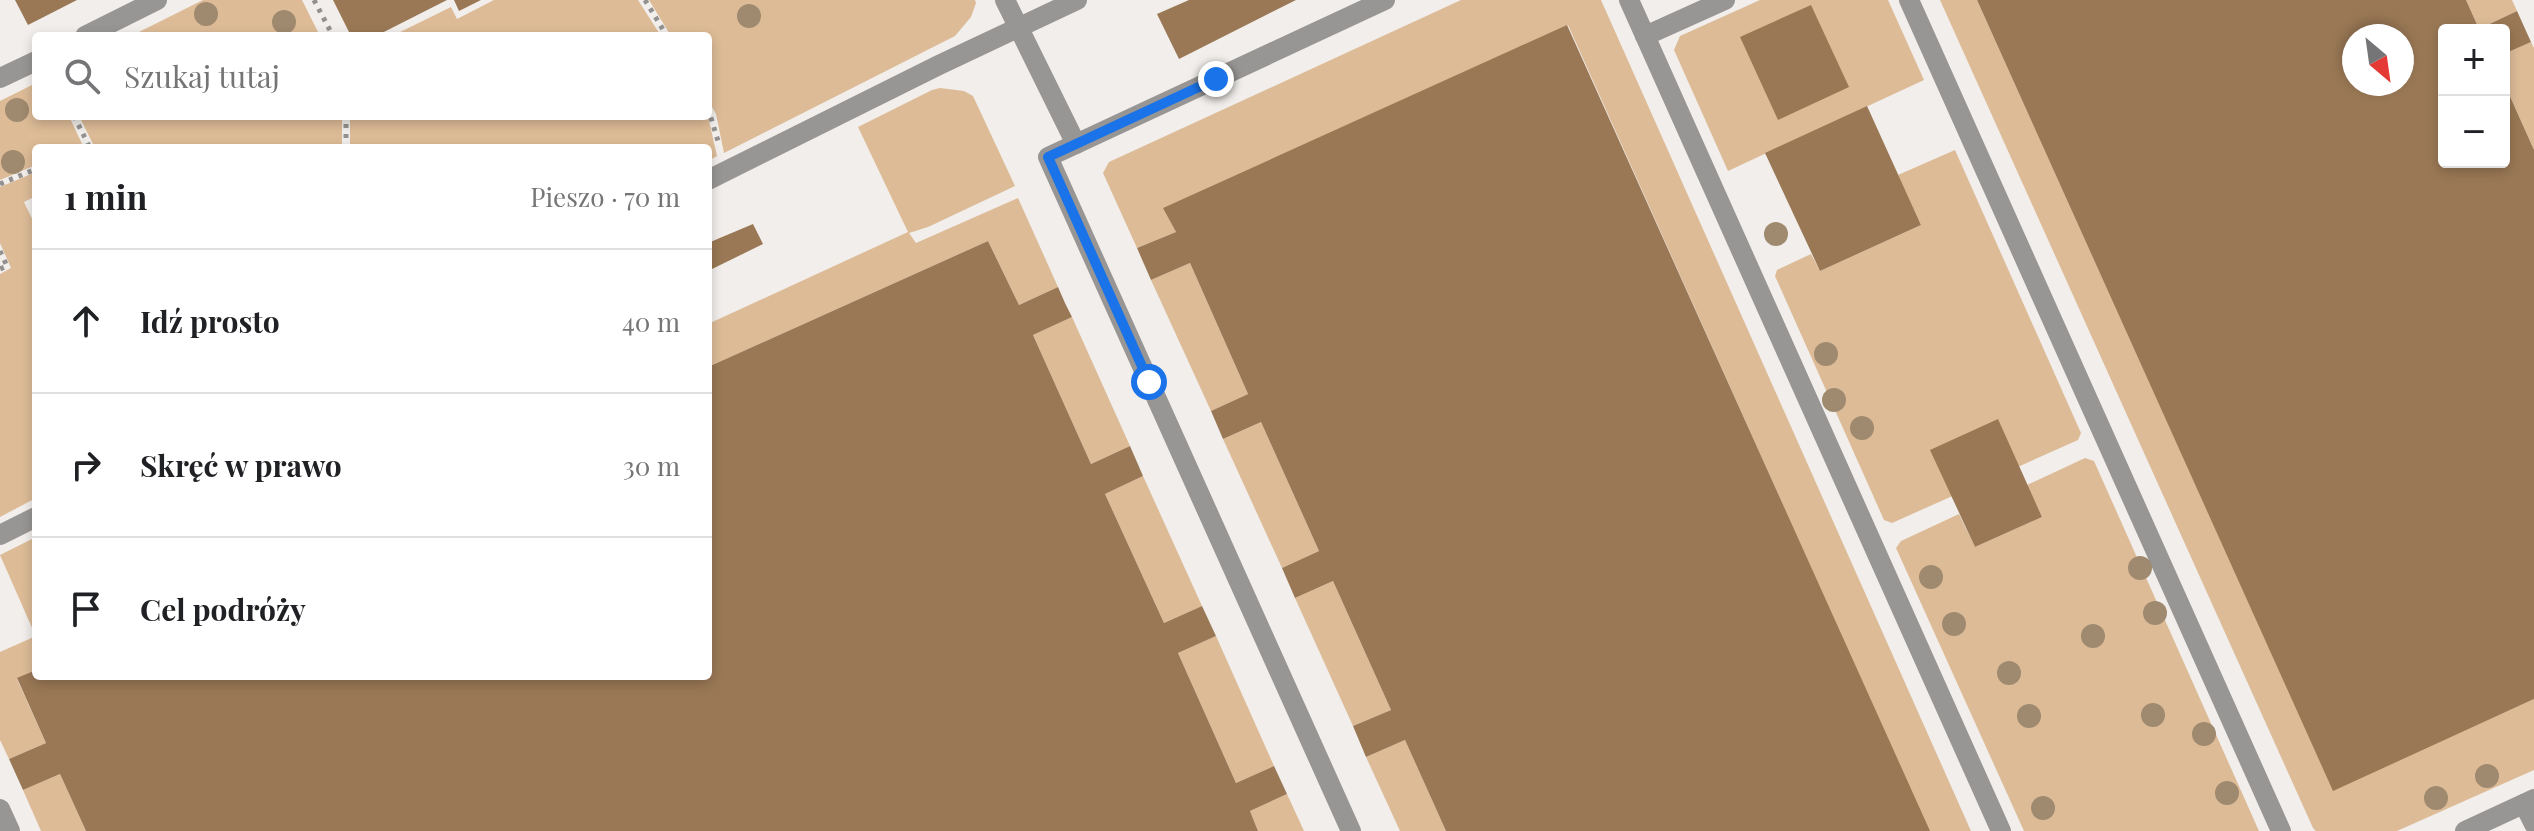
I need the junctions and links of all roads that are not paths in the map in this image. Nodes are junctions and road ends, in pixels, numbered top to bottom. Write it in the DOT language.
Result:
graph roads {
  1 [pos="157,0"];
  2 [pos="1005,0"];
  3 [pos="1077,0"];
  4 [pos="1385,0"];
  5 [pos="1629,0"];
  6 [pos="1725,0"];
  7 [pos="1909,0"];
  8 [pos="1018,27"];
  9 [pos="93,32"];
  10 [pos="1645,36"];
  11 [pos="32,63"];
  12 [pos="0,78"];
  13 [pos="1076,144"];
  14 [pos="712,178"];
  15 [pos="32,519"];
  16 [pos="0,535"];
  17 [pos="2529,802"];
  18 [pos="0,809"];
  19 [pos="2534,824"];
  20 [pos="10,831"];
  21 [pos="1351,831"];
  22 [pos="2001,831"];
  23 [pos="2281,831"];
  24 [pos="2465,831"];
  1 -- 9 [label="lane"];
  2 -- 8 [label="lane"];
  3 -- 8 [label="lane"];
  4 -- 13 [label="lane"];
  5 -- 10 [label="lane"];
  6 -- 10 [label="lane"];
  7 -- 23 [label="lane"];
  8 -- 13 [label="lane"];
  8 -- 14 [label="lane"];
  10 -- 22 [label="lane"];
  11 -- 12 [label="lane"];
  13 -- 21 [label="lane"];
  15 -- 16 [label="lane"];
  17 -- 19 [label="lane"];
  17 -- 24 [label="lane"];
  18 -- 20 [label="lane"];
}
